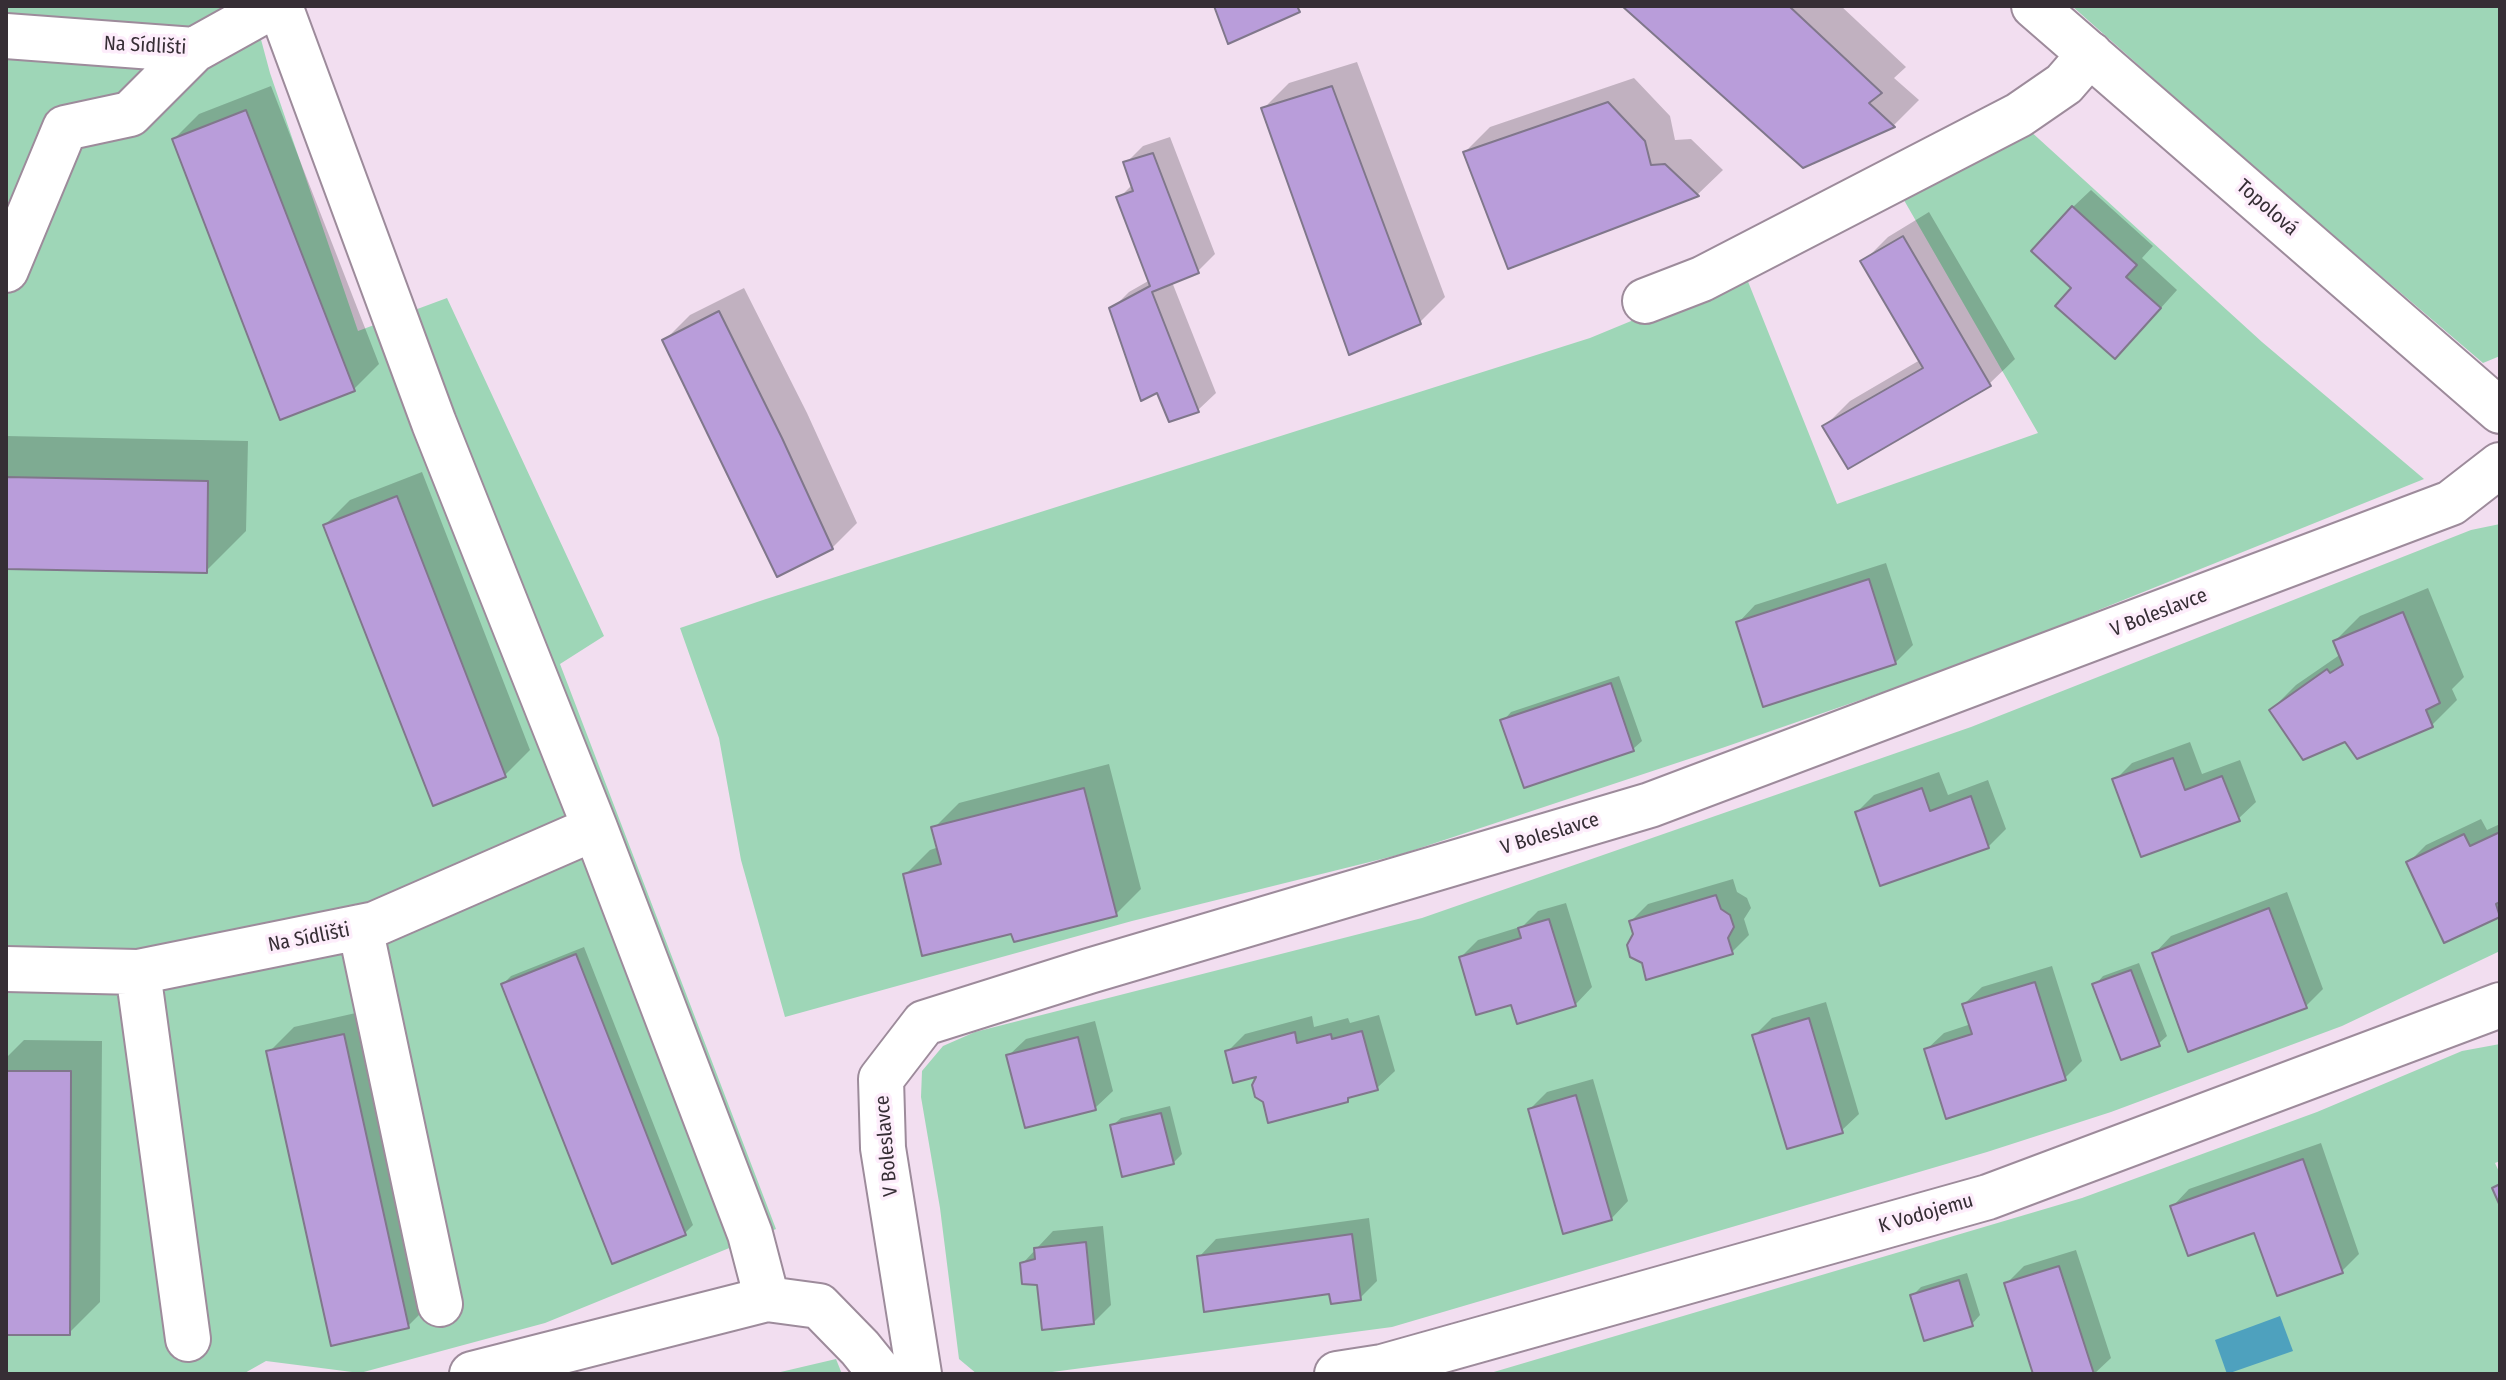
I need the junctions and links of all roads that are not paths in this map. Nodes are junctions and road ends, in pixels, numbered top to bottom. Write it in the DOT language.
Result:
graph roads {
  1 [pos="273,6"];
  2 [pos="280,6"];
  3 [pos="2034,6"];
  4 [pos="6,36"];
  5 [pos="194,50"];
  6 [pos="2090,54"];
  7 [pos="6,270"];
  8 [pos="1645,301"];
  9 [pos="2500,411"];
  10 [pos="2500,465"];
  11 [pos="595,828"];
  12 [pos="360,927"];
  13 [pos="6,969"];
  14 [pos="138,972"];
  15 [pos="2500,1005"];
  16 [pos="767,1299"];
  17 [pos="440,1304"];
  18 [pos="188,1339"];
  19 [pos="472,1374"];
  20 [pos="881,1374"];
  21 [pos="919,1374"];
  22 [pos="1337,1374"];
  1 -- 5 [label="street, Na Sídlišti"];
  2 -- 11 [label="street"];
  3 -- 6 [label="street, Topolová"];
  4 -- 5 [label="street, Na Sídlišti"];
  5 -- 7 [label="street"];
  6 -- 8 [label="street"];
  6 -- 9 [label="street, Topolová"];
  10 -- 21 [label="street, V Boleslavce"];
  11 -- 12 [label="street, Na Sídlišti"];
  11 -- 16 [label="street"];
  12 -- 14 [label="street, Na Sídlišti"];
  12 -- 17 [label="street"];
  13 -- 14 [label="street, Na Sídlišti"];
  14 -- 18 [label="street"];
  15 -- 22 [label="street, K Vodojemu"];
  16 -- 19 [label="street"];
  16 -- 20 [label="street"];
}
